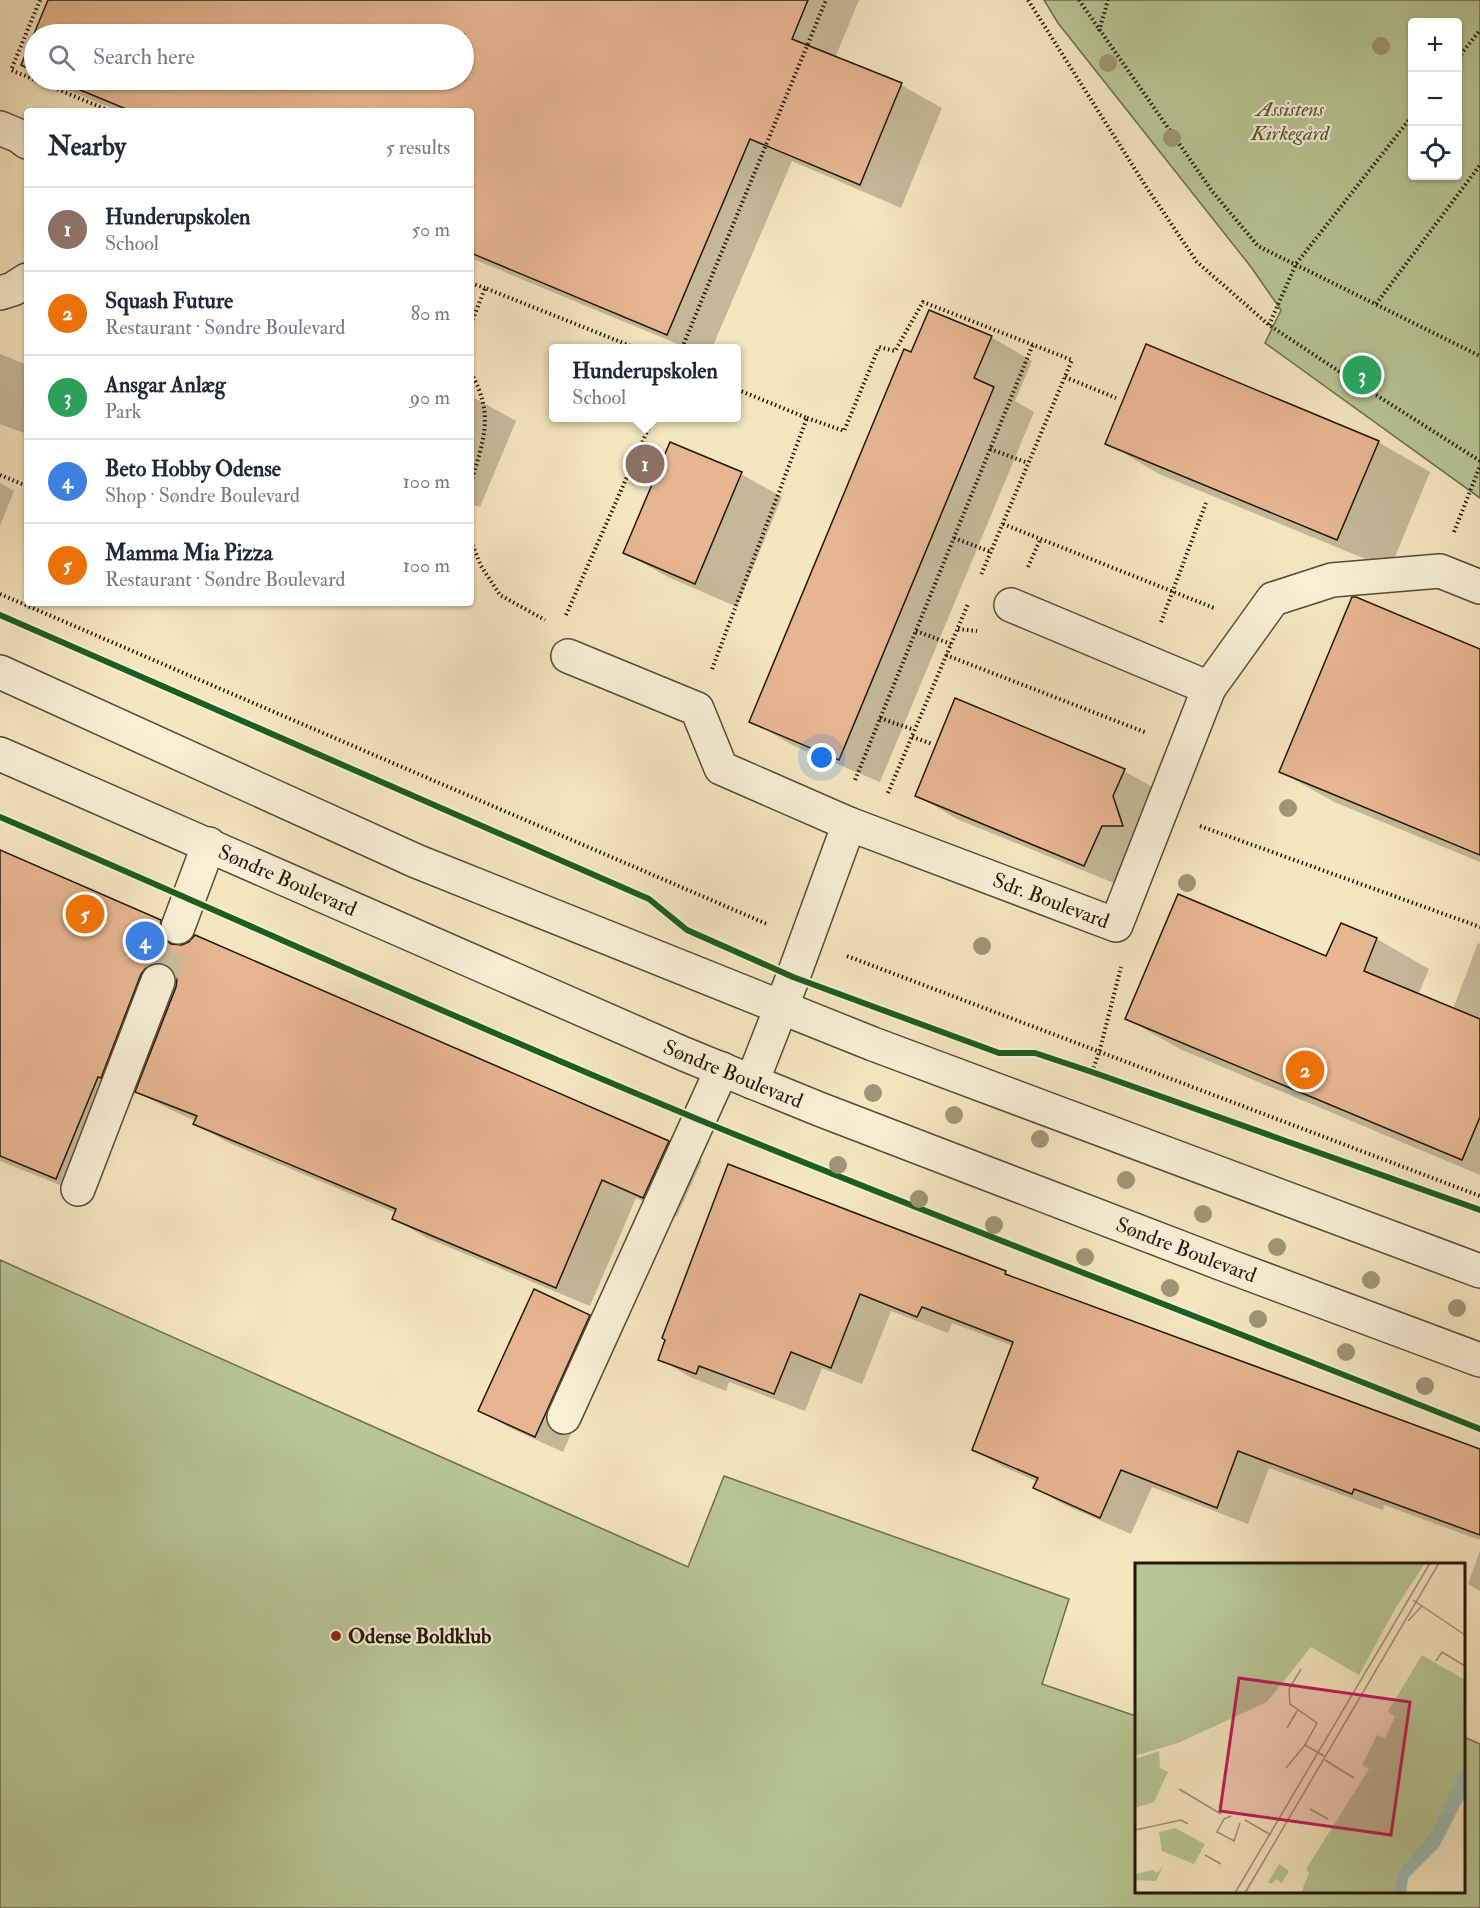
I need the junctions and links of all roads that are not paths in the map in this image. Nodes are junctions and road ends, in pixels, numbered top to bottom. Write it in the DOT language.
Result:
graph roads {
  1 [pos="0,128"];
  2 [pos="24,140"];
  3 [pos="24,282"];
  4 [pos="0,293"];
  5 [pos="1480,587"];
  6 [pos="1011,605"];
  7 [pos="562,646"];
  8 [pos="0,672"];
  9 [pos="1209,688"];
  10 [pos="0,754"];
  11 [pos="844,822"];
  12 [pos="209,844"];
  13 [pos="178,927"];
  14 [pos="158,981"];
  15 [pos="782,1007"];
  16 [pos="722,1069"];
  17 [pos="752,1082"];
  18 [pos="78,1188"];
  19 [pos="1480,1271"];
  20 [pos="1480,1360"];
  21 [pos="564,1417"];
  1 -- 2 [label="street"];
  3 -- 4 [label="street"];
  5 -- 9 [label="street, Sdr. Boulevard"];
  6 -- 9 [label="street"];
  7 -- 11 [label="street, Sdr. Boulevard"];
  8 -- 15 [label="street"];
  9 -- 11 [label="street, Sdr. Boulevard"];
  10 -- 12 [label="street, Søndre Boulevard"];
  11 -- 15 [label="street"];
  12 -- 13 [label="street"];
  12 -- 16 [label="street, Søndre Boulevard"];
  14 -- 18 [label="street"];
  15 -- 17 [label="street"];
  15 -- 19 [label="street"];
  16 -- 17 [label="street, Søndre Boulevard"];
  16 -- 21 [label="street"];
  17 -- 20 [label="street, Søndre Boulevard"];
}
